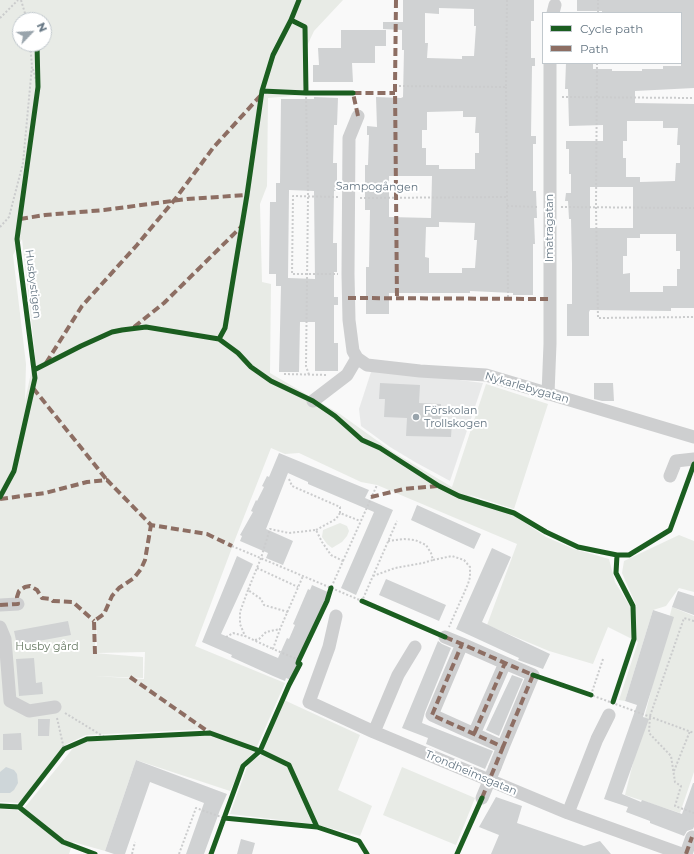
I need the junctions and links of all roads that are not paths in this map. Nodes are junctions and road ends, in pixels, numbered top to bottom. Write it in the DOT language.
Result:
graph roads {
  1 [pos="550,64"];
  2 [pos="358,116"];
  3 [pos="357,358"];
  4 [pos="548,394"];
  5 [pos="313,401"];
  6 [pos="694,437"];
  7 [pos="694,459"];
  8 [pos="670,476"];
  9 [pos="0,604"];
  10 [pos="18,604"];
  11 [pos="336,616"];
  12 [pos="0,627"];
  13 [pos="445,637"];
  14 [pos="462,644"];
  15 [pos="415,647"];
  16 [pos="3,656"];
  17 [pos="505,663"];
  18 [pos="4,683"];
  19 [pos="55,707"];
  20 [pos="609,716"];
  21 [pos="374,732"];
  22 [pos="474,734"];
  23 [pos="503,747"];
  24 [pos="482,798"];
  25 [pos="568,813"];
  26 [pos="692,837"];
  27 [pos="652,849"];
  28 [pos="682,854"];
  29 [pos="686,854"];
  1 -- 4 [label="street, Imatragatan"];
  2 -- 3 [label="street"];
  3 -- 4 [label="street, Nykarlebygatan"];
  3 -- 5 [label="street"];
  4 -- 6 [label="street, Nykarlebygatan"];
  7 -- 8 [label="street"];
  9 -- 10 [label="street"];
  11 -- 21 [label="street, Trondheimsgatan"];
  12 -- 16 [label="street"];
  13 -- 14 [label="street"];
  14 -- 17 [label="street"];
  14 -- 22 [label="street"];
  15 -- 21 [label="street"];
  16 -- 18 [label="street"];
  17 -- 22 [label="street"];
  17 -- 23 [label="street"];
  18 -- 19 [label="street"];
  20 -- 25 [label="street"];
  21 -- 25 [label="street, Trondheimsgatan"];
  22 -- 23 [label="street"];
  23 -- 24 [label="street, bridge"];
  25 -- 27 [label="street, Trondheimsgatan"];
  26 -- 29 [label="street"];
  27 -- 28 [label="street, Trondheimsgatan"];
}
